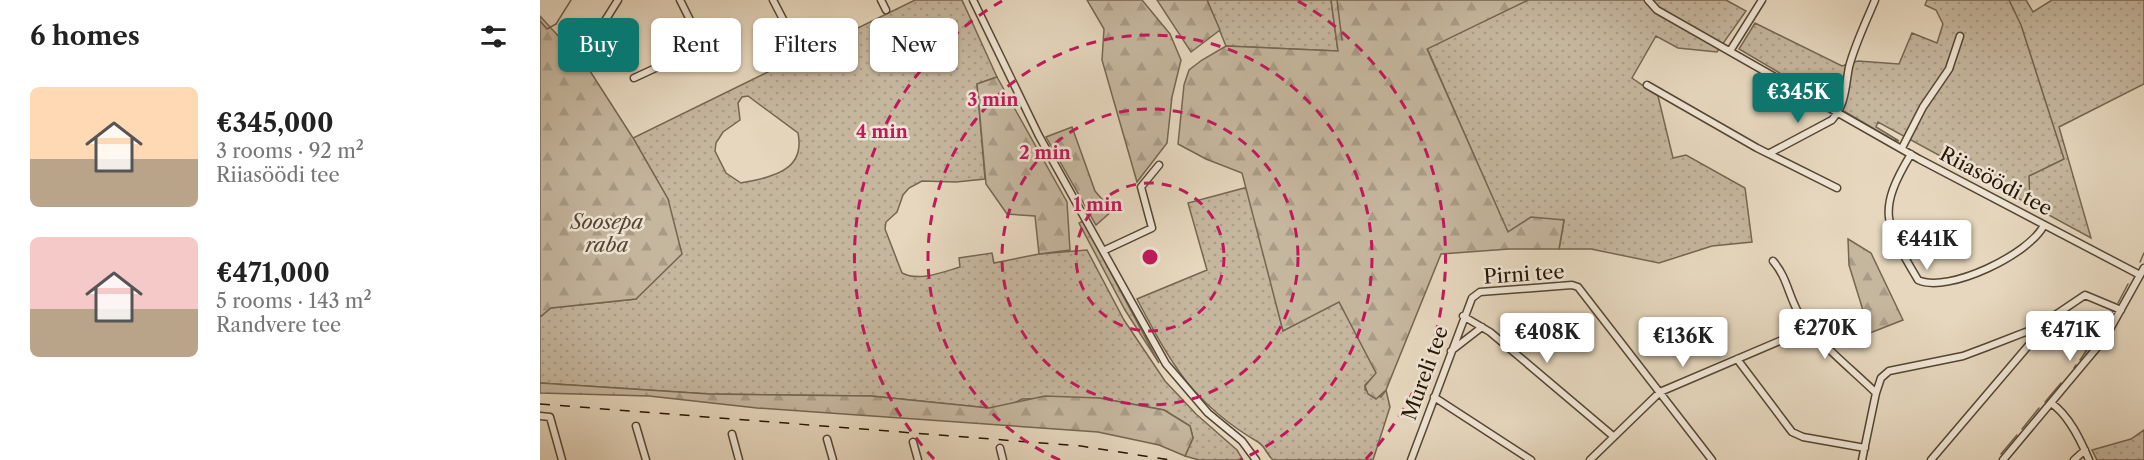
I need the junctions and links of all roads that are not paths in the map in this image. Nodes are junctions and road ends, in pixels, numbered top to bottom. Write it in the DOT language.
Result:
graph roads {
  1 [pos="618,0"];
  2 [pos="681,0"];
  3 [pos="773,0"];
  4 [pos="881,0"];
  5 [pos="973,0"];
  6 [pos="1648,0"];
  7 [pos="1762,0"];
  8 [pos="1875,0"];
  9 [pos="886,10"];
  10 [pos="607,18"];
  11 [pos="782,18"];
  12 [pos="1960,36"];
  13 [pos="1731,51"];
  14 [pos="634,78"];
  15 [pos="1647,86"];
  16 [pos="1839,111"];
  17 [pos="1902,148"];
  18 [pos="1770,153"];
  19 [pos="1911,154"];
  20 [pos="1159,165"];
  21 [pos="1837,188"];
  22 [pos="2044,225"];
  23 [pos="1105,250"];
  24 [pos="1773,261"];
  25 [pos="2144,268"];
  26 [pos="2140,275"];
  27 [pos="1472,298"];
  28 [pos="2121,310"];
  29 [pos="1464,316"];
  30 [pos="1482,327"];
  31 [pos="1810,328"];
  32 [pos="2036,328"];
  33 [pos="1450,352"];
  34 [pos="1737,358"];
  35 [pos="1660,392"];
  36 [pos="1876,393"];
  37 [pos="1434,397"];
  38 [pos="2051,403"];
  39 [pos="540,416"];
  40 [pos="636,426"];
  41 [pos="732,434"];
  42 [pos="1613,436"];
  43 [pos="827,439"];
  44 [pos="913,442"];
  45 [pos="1000,448"];
  46 [pos="1865,448"];
  47 [pos="2085,450"];
  48 [pos="562,460"];
  49 [pos="646,460"];
  50 [pos="739,460"];
  51 [pos="833,460"];
  52 [pos="918,460"];
  53 [pos="1003,460"];
  54 [pos="1256,460"];
  55 [pos="1411,460"];
  56 [pos="1531,460"];
  57 [pos="1590,460"];
  58 [pos="1712,460"];
  59 [pos="1862,460"];
  60 [pos="1931,460"];
  61 [pos="2003,460"];
  62 [pos="2074,460"];
  63 [pos="2089,460"];
  1 -- 10 [label="street"];
  2 -- 14 [label="street"];
  3 -- 11 [label="street"];
  4 -- 9 [label="street"];
  5 -- 23 [label="street"];
  6 -- 13 [label="street, Riiasöödi tee"];
  7 -- 13 [label="street"];
  8 -- 16 [label="street"];
  12 -- 17 [label="street"];
  13 -- 16 [label="street, Riiasöödi tee"];
  15 -- 18 [label="street"];
  16 -- 17 [label="street, Riiasöödi tee"];
  16 -- 18 [label="street"];
  17 -- 19 [label="street, Riiasöödi tee"];
  18 -- 21 [label="street"];
  19 -- 22 [label="street, Riiasöödi tee"];
  19 -- 22 [label="street"];
  20 -- 23 [label="street"];
  22 -- 26 [label="street, Riiasöödi tee"];
  23 -- 54 [label="street"];
  24 -- 31 [label="street"];
  25 -- 26 [label="street"];
  26 -- 28 [label="street"];
  27 -- 29 [label="street, Mureli tee"];
  27 -- 35 [label="street, Pirni tee"];
  28 -- 32 [label="street"];
  28 -- 38 [label="street"];
  29 -- 30 [label="street"];
  29 -- 33 [label="street, Mureli tee"];
  30 -- 33 [label="street"];
  30 -- 42 [label="street"];
  31 -- 34 [label="street"];
  31 -- 36 [label="street"];
  32 -- 36 [label="street"];
  32 -- 60 [label="street"];
  33 -- 37 [label="street, Mureli tee"];
  34 -- 35 [label="street"];
  34 -- 46 [label="street"];
  35 -- 42 [label="street"];
  35 -- 58 [label="street, Pirni tee"];
  36 -- 46 [label="street"];
  37 -- 55 [label="street, Mureli tee"];
  37 -- 56 [label="street"];
  38 -- 47 [label="street"];
  38 -- 61 [label="street"];
  39 -- 48 [label="street"];
  40 -- 49 [label="street"];
  41 -- 50 [label="street"];
  42 -- 57 [label="street"];
  43 -- 51 [label="street"];
  44 -- 52 [label="street"];
  45 -- 53 [label="street"];
  46 -- 59 [label="street"];
  47 -- 62 [label="street"];
  47 -- 63 [label="street"];
}
